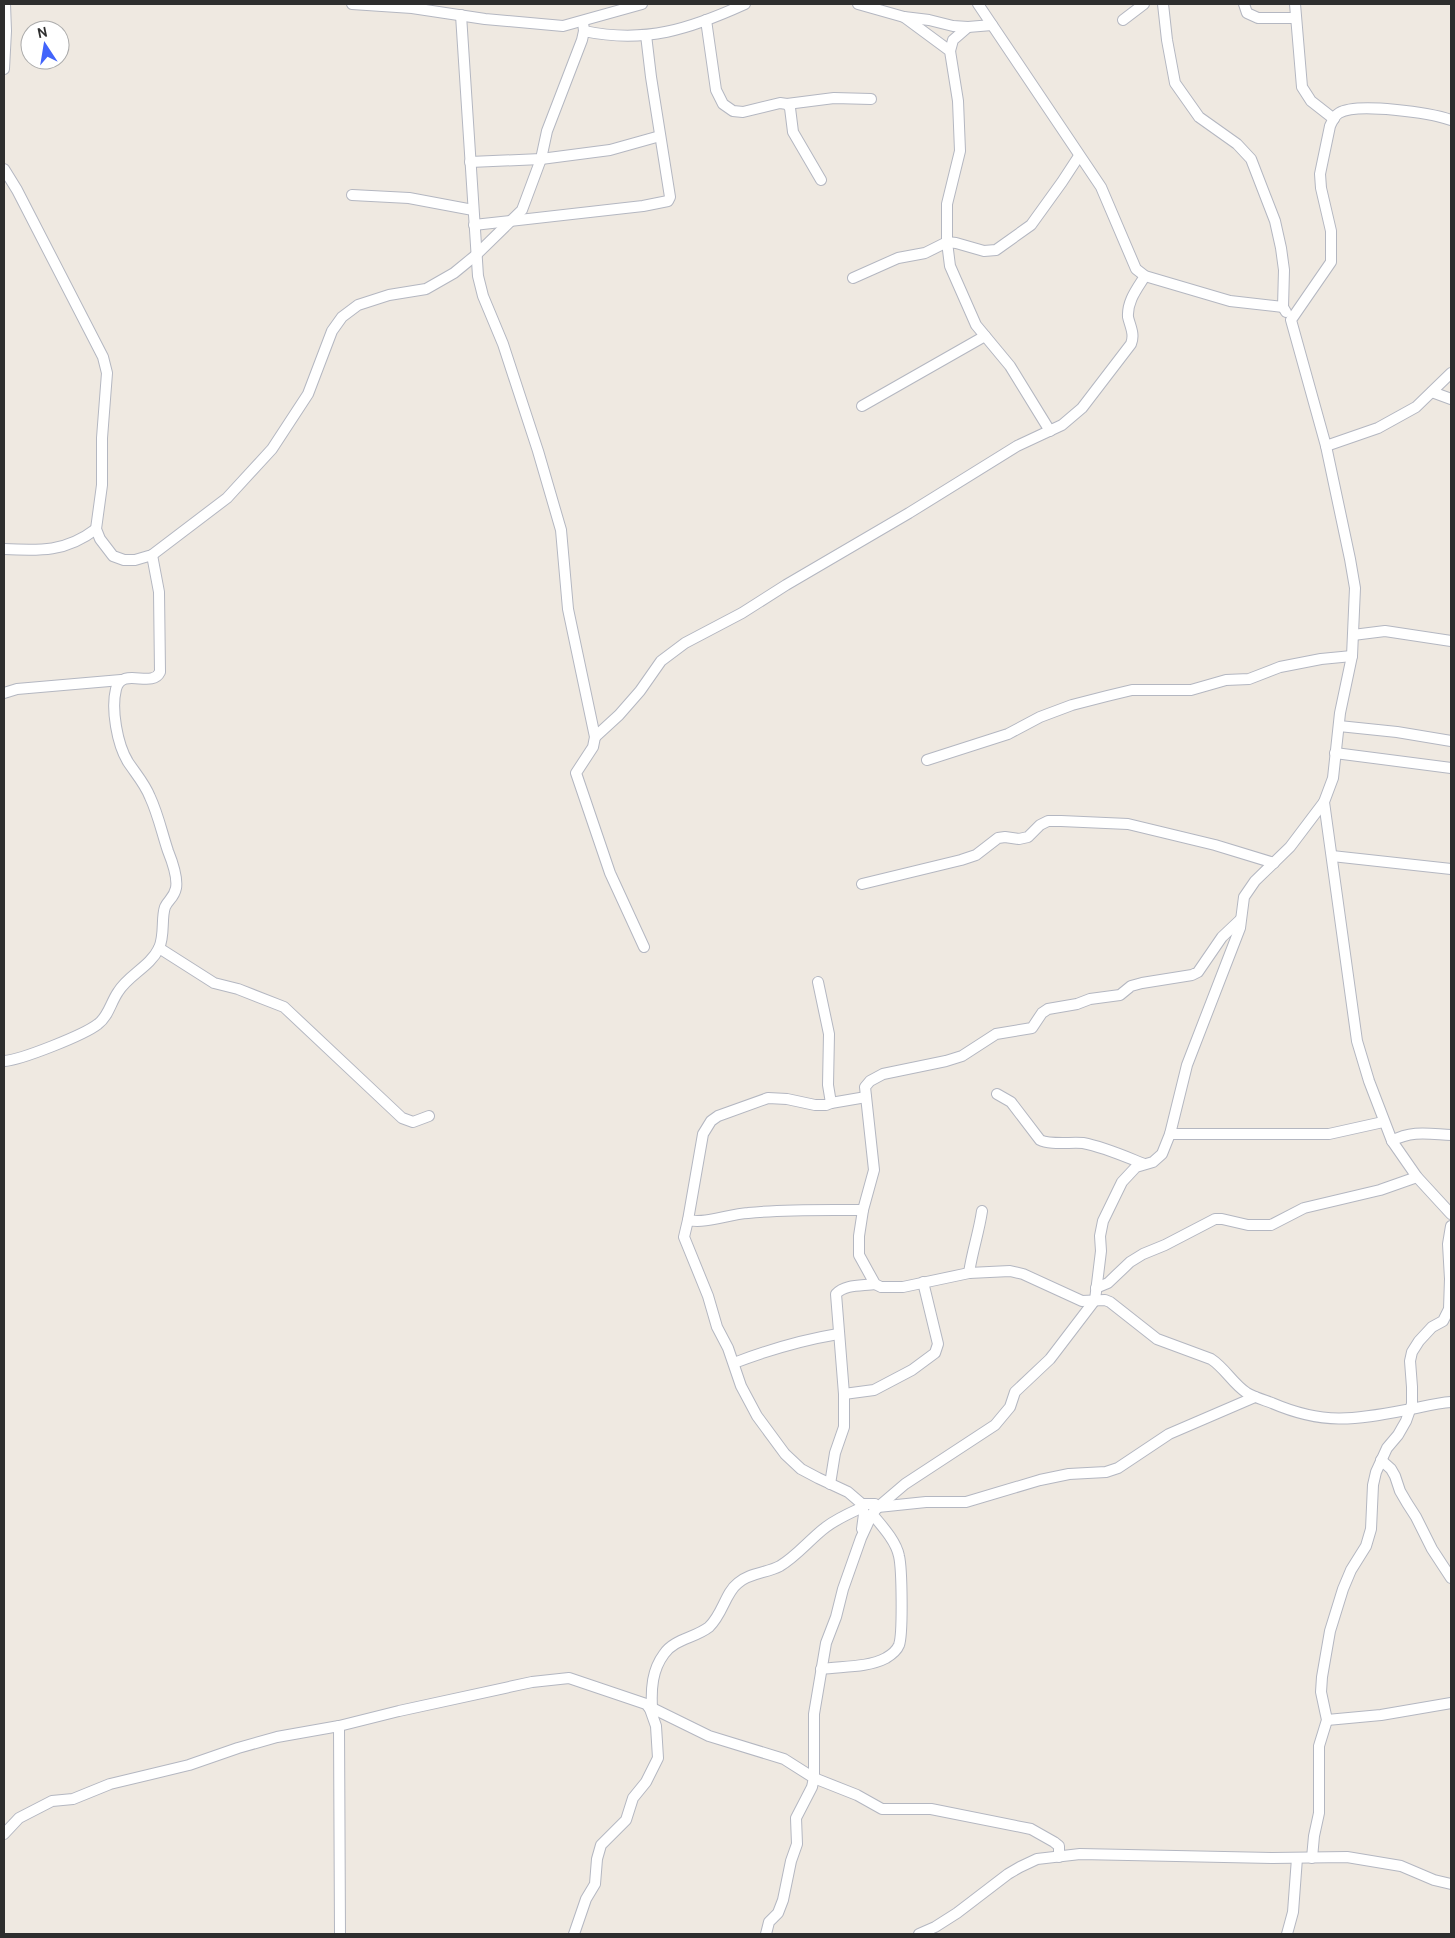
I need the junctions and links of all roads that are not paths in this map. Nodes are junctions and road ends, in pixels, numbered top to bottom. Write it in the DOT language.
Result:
graph roads {
  1 [pos="5,4"];
  2 [pos="352,4"];
  3 [pos="642,4"];
  4 [pos="745,4"];
  5 [pos="858,4"];
  6 [pos="978,4"];
  7 [pos="1144,4"];
  8 [pos="1162,4"];
  9 [pos="1244,4"];
  10 [pos="1295,4"];
  11 [pos="460,15"];
  12 [pos="904,17"];
  13 [pos="1296,18"];
  14 [pos="706,20"];
  15 [pos="1123,20"];
  16 [pos="992,25"];
  17 [pos="584,26"];
  18 [pos="968,28"];
  19 [pos="646,35"];
  20 [pos="950,51"];
  21 [pos="4,69"];
  22 [pos="871,99"];
  23 [pos="787,104"];
  24 [pos="1334,119"];
  25 [pos="1451,120"];
  26 [pos="660,136"];
  27 [pos="1079,156"];
  28 [pos="541,159"];
  29 [pos="470,162"];
  30 [pos="4,169"];
  31 [pos="821,180"];
  32 [pos="352,194"];
  33 [pos="473,210"];
  34 [pos="510,221"];
  35 [pos="474,225"];
  36 [pos="947,242"];
  37 [pos="476,255"];
  38 [pos="1145,276"];
  39 [pos="853,278"];
  40 [pos="1283,307"];
  41 [pos="1291,320"];
  42 [pos="985,336"];
  43 [pos="1451,373"];
  44 [pos="1432,392"];
  45 [pos="1451,399"];
  46 [pos="862,406"];
  47 [pos="1050,431"];
  48 [pos="1326,446"];
  49 [pos="96,529"];
  50 [pos="82,540"];
  51 [pos="106,548"];
  52 [pos="4,549"];
  53 [pos="152,555"];
  54 [pos="1353,635"];
  55 [pos="1451,641"];
  56 [pos="1352,656"];
  57 [pos="121,680"];
  58 [pos="4,693"];
  59 [pos="1339,726"];
  60 [pos="596,737"];
  61 [pos="1451,741"];
  62 [pos="1335,753"];
  63 [pos="927,760"];
  64 [pos="1451,768"];
  65 [pos="1324,802"];
  66 [pos="1332,856"];
  67 [pos="1274,863"];
  68 [pos="1451,869"];
  69 [pos="862,884"];
  70 [pos="1240,920"];
  71 [pos="644,947"];
  72 [pos="159,948"];
  73 [pos="818,982"];
  74 [pos="4,1061"];
  75 [pos="997,1094"];
  76 [pos="866,1098"];
  77 [pos="831,1103"];
  78 [pos="429,1116"];
  79 [pos="1384,1122"];
  80 [pos="1170,1134"];
  81 [pos="1451,1135"];
  82 [pos="1392,1141"];
  83 [pos="1144,1164"];
  84 [pos="1417,1177"];
  85 [pos="863,1210"];
  86 [pos="982,1211"];
  87 [pos="1451,1214"];
  88 [pos="688,1220"];
  89 [pos="1451,1226"];
  90 [pos="968,1273"];
  91 [pos="923,1282"];
  92 [pos="874,1284"];
  93 [pos="1096,1288"];
  94 [pos="1095,1300"];
  95 [pos="838,1334"];
  96 [pos="734,1363"];
  97 [pos="844,1394"];
  98 [pos="1255,1397"];
  99 [pos="1451,1402"];
  100 [pos="1409,1410"];
  101 [pos="1381,1460"];
  102 [pos="830,1484"];
  103 [pos="862,1506"];
  104 [pos="875,1510"];
  105 [pos="862,1538"];
  106 [pos="1451,1578"];
  107 [pos="821,1669"];
  108 [pos="1451,1703"];
  109 [pos="651,1709"];
  110 [pos="1326,1720"];
  111 [pos="339,1726"];
  112 [pos="814,1778"];
  113 [pos="4,1834"];
  114 [pos="1059,1857"];
  115 [pos="1297,1858"];
  116 [pos="1312,1858"];
  117 [pos="1451,1884"];
  118 [pos="340,1934"];
  119 [pos="574,1934"];
  120 [pos="766,1934"];
  121 [pos="919,1934"];
  122 [pos="1287,1934"];
  1 -- 21 [label="street"];
  2 -- 11 [label="street"];
  3 -- 17 [label="street"];
  4 -- 14 [label="street"];
  5 -- 12 [label="street"];
  6 -- 16 [label="street"];
  7 -- 15 [label="street"];
  8 -- 40 [label="street"];
  9 -- 13 [label="street"];
  10 -- 13 [label="street"];
  11 -- 17 [label="street"];
  11 -- 29 [label="street"];
  12 -- 18 [label="street"];
  12 -- 20 [label="street"];
  13 -- 24 [label="street"];
  14 -- 19 [label="street"];
  14 -- 23 [label="street"];
  16 -- 18 [label="street"];
  16 -- 27 [label="street"];
  17 -- 19 [label="street"];
  17 -- 28 [label="street"];
  18 -- 20 [label="street"];
  19 -- 26 [label="street"];
  20 -- 36 [label="street"];
  22 -- 23 [label="street"];
  23 -- 31 [label="street"];
  24 -- 25 [label="street"];
  24 -- 41 [label="street"];
  26 -- 28 [label="street"];
  26 -- 34 [label="street"];
  27 -- 36 [label="street"];
  27 -- 38 [label="street"];
  28 -- 29 [label="street"];
  28 -- 34 [label="street"];
  29 -- 33 [label="street"];
  30 -- 49 [label="street"];
  32 -- 33 [label="street"];
  33 -- 35 [label="street"];
  34 -- 35 [label="street"];
  34 -- 37 [label="street"];
  35 -- 37 [label="street"];
  36 -- 39 [label="street"];
  36 -- 42 [label="street"];
  37 -- 53 [label="street"];
  37 -- 60 [label="street"];
  38 -- 40 [label="street"];
  38 -- 47 [label="street"];
  40 -- 41 [label="street"];
  41 -- 48 [label="street"];
  42 -- 46 [label="street"];
  42 -- 47 [label="street"];
  43 -- 44 [label="street"];
  44 -- 45 [label="street"];
  44 -- 48 [label="street"];
  47 -- 60 [label="street"];
  48 -- 54 [label="street"];
  49 -- 50 [label="street"];
  49 -- 51 [label="street"];
  50 -- 51 [label="street"];
  50 -- 52 [label="street"];
  51 -- 53 [label="street"];
  53 -- 57 [label="street"];
  54 -- 55 [label="street"];
  54 -- 56 [label="street"];
  56 -- 59 [label="street"];
  56 -- 63 [label="street"];
  57 -- 58 [label="street"];
  57 -- 72 [label="street"];
  59 -- 61 [label="street"];
  59 -- 62 [label="street"];
  60 -- 71 [label="street"];
  62 -- 64 [label="street"];
  62 -- 65 [label="street"];
  65 -- 66 [label="street"];
  65 -- 67 [label="street"];
  66 -- 68 [label="street"];
  66 -- 79 [label="street"];
  67 -- 69 [label="street"];
  67 -- 70 [label="street"];
  70 -- 76 [label="street"];
  70 -- 80 [label="street"];
  72 -- 74 [label="street"];
  72 -- 78 [label="street"];
  73 -- 77 [label="street"];
  75 -- 83 [label="street"];
  76 -- 77 [label="street"];
  76 -- 85 [label="street"];
  77 -- 88 [label="street"];
  79 -- 80 [label="street"];
  79 -- 82 [label="street"];
  80 -- 83 [label="street"];
  81 -- 82 [label="street"];
  82 -- 84 [label="street"];
  83 -- 93 [label="street"];
  84 -- 87 [label="street"];
  84 -- 93 [label="street"];
  85 -- 88 [label="street"];
  85 -- 92 [label="street"];
  86 -- 90 [label="street"];
  88 -- 96 [label="street"];
  89 -- 100 [label="street"];
  90 -- 91 [label="street"];
  90 -- 94 [label="street"];
  91 -- 92 [label="street"];
  91 -- 97 [label="street"];
  92 -- 95 [label="street"];
  93 -- 94 [label="street"];
  94 -- 98 [label="street"];
  94 -- 104 [label="street"];
  95 -- 96 [label="street"];
  95 -- 97 [label="street"];
  96 -- 102 [label="street"];
  97 -- 102 [label="street"];
  98 -- 100 [label="street"];
  98 -- 104 [label="street"];
  99 -- 100 [label="street"];
  100 -- 101 [label="street"];
  101 -- 106 [label="street"];
  101 -- 110 [label="street"];
  102 -- 103 [label="street"];
  103 -- 104 [label="street"];
  103 -- 105 [label="street"];
  103 -- 109 [label="street"];
  104 -- 105 [label="street"];
  104 -- 107 [label="street"];
  105 -- 107 [label="street"];
  107 -- 112 [label="street"];
  108 -- 110 [label="street"];
  109 -- 111 [label="street"];
  109 -- 112 [label="street"];
  109 -- 119 [label="street"];
  110 -- 116 [label="street"];
  111 -- 113 [label="street"];
  111 -- 118 [label="street"];
  112 -- 114 [label="street"];
  112 -- 120 [label="street"];
  114 -- 115 [label="street"];
  114 -- 121 [label="street"];
  115 -- 116 [label="street"];
  115 -- 122 [label="street"];
  116 -- 117 [label="street"];
}
